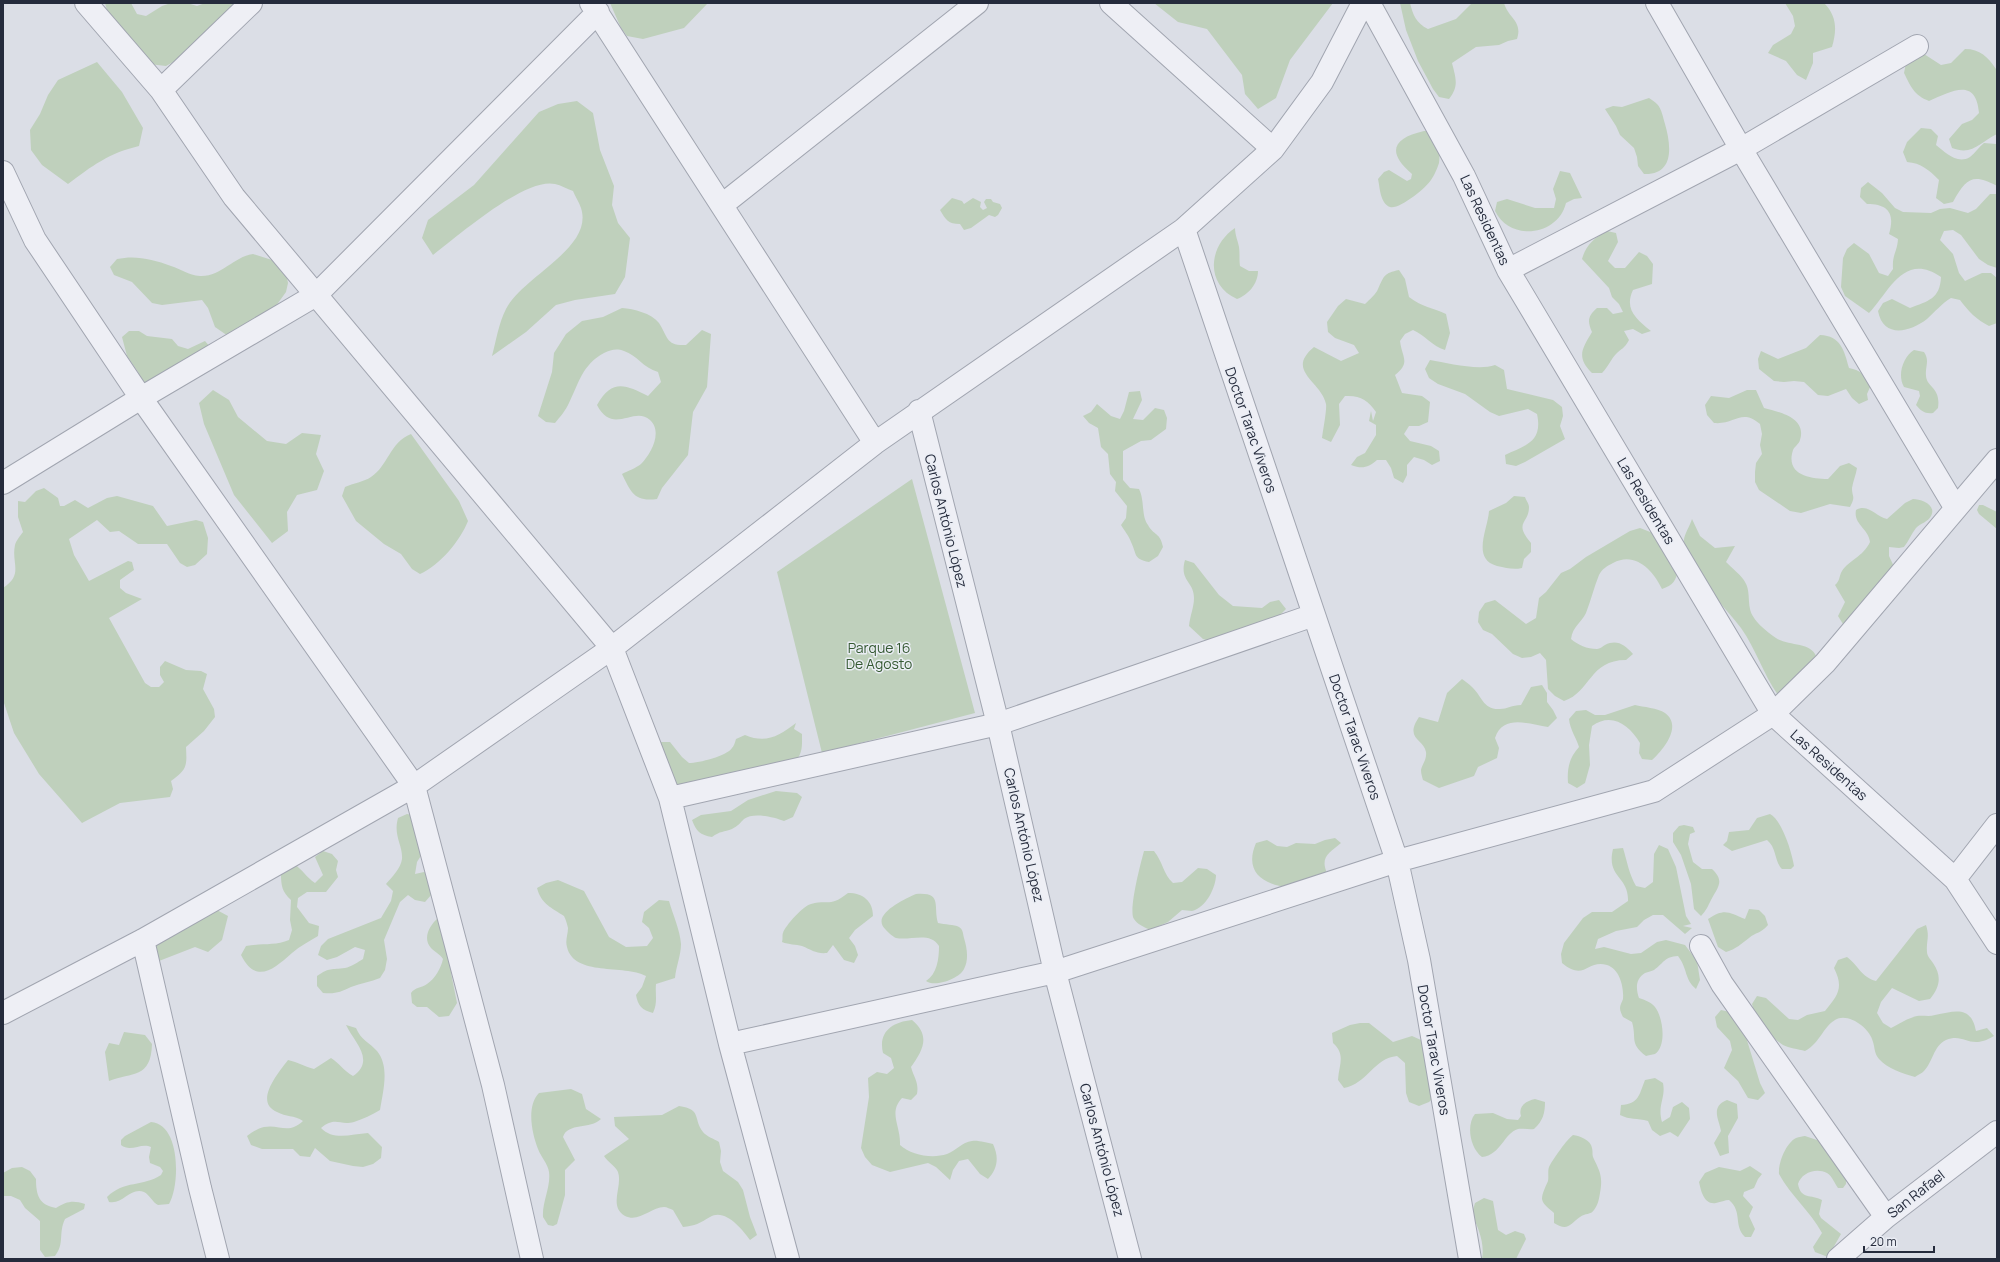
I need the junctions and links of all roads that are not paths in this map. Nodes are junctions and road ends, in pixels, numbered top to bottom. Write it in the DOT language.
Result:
graph roads {
  1 [pos="86,3"];
  2 [pos="251,3"];
  3 [pos="977,3"];
  4 [pos="1111,3"];
  5 [pos="1363,3"];
  6 [pos="1369,3"];
  7 [pos="1657,3"];
  8 [pos="595,8"];
  9 [pos="1917,46"];
  10 [pos="161,90"];
  11 [pos="1273,149"];
  12 [pos="1741,150"];
  13 [pos="3,172"];
  14 [pos="722,205"];
  15 [pos="1184,229"];
  16 [pos="1508,270"];
  17 [pos="316,295"];
  18 [pos="141,398"];
  19 [pos="919,411"];
  20 [pos="875,443"];
  21 [pos="1997,460"];
  22 [pos="3,482"];
  23 [pos="1956,507"];
  24 [pos="1314,616"];
  25 [pos="612,648"];
  26 [pos="1773,714"];
  27 [pos="998,724"];
  28 [pos="414,786"];
  29 [pos="670,798"];
  30 [pos="1997,825"];
  31 [pos="1397,860"];
  32 [pos="1955,879"];
  33 [pos="143,940"];
  34 [pos="1997,942"];
  35 [pos="1700,946"];
  36 [pos="1055,972"];
  37 [pos="3,1013"];
  38 [pos="730,1044"];
  39 [pos="1997,1132"];
  40 [pos="1886,1217"];
  41 [pos="1850,1254"];
  42 [pos="218,1259"];
  43 [pos="532,1259"];
  44 [pos="788,1259"];
  45 [pos="1130,1259"];
  46 [pos="1470,1259"];
  1 -- 10 [label="street"];
  2 -- 10 [label="street"];
  3 -- 14 [label="street"];
  4 -- 11 [label="street"];
  5 -- 11 [label="street"];
  6 -- 16 [label="street, Las Residentas"];
  7 -- 12 [label="street"];
  8 -- 14 [label="street"];
  8 -- 17 [label="street"];
  9 -- 12 [label="street"];
  10 -- 17 [label="street"];
  11 -- 15 [label="street"];
  12 -- 16 [label="street"];
  12 -- 23 [label="street"];
  13 -- 18 [label="street"];
  14 -- 20 [label="street"];
  15 -- 19 [label="street"];
  15 -- 24 [label="street, Doctor Tarac Viveros"];
  16 -- 26 [label="street, Las Residentas"];
  17 -- 18 [label="street"];
  17 -- 25 [label="street"];
  18 -- 22 [label="street"];
  18 -- 28 [label="street"];
  19 -- 20 [label="street"];
  19 -- 27 [label="street, Carlos António López"];
  20 -- 25 [label="street"];
  21 -- 23 [label="street"];
  23 -- 26 [label="street"];
  24 -- 27 [label="street"];
  24 -- 31 [label="street, Doctor Tarac Viveros"];
  25 -- 28 [label="street"];
  25 -- 29 [label="street"];
  26 -- 31 [label="street"];
  26 -- 32 [label="street, Las Residentas"];
  27 -- 29 [label="street"];
  27 -- 36 [label="street, Carlos António López"];
  28 -- 33 [label="street"];
  28 -- 43 [label="street"];
  29 -- 38 [label="street"];
  30 -- 32 [label="street"];
  31 -- 36 [label="street"];
  31 -- 46 [label="street, Doctor Tarac Viveros"];
  32 -- 34 [label="street, Las Residentas"];
  33 -- 37 [label="street"];
  33 -- 42 [label="street"];
  35 -- 40 [label="street"];
  36 -- 38 [label="street"];
  36 -- 45 [label="street, Carlos António López"];
  38 -- 44 [label="street"];
  39 -- 40 [label="street, San Rafael"];
  40 -- 41 [label="street, San Rafael"];
}
